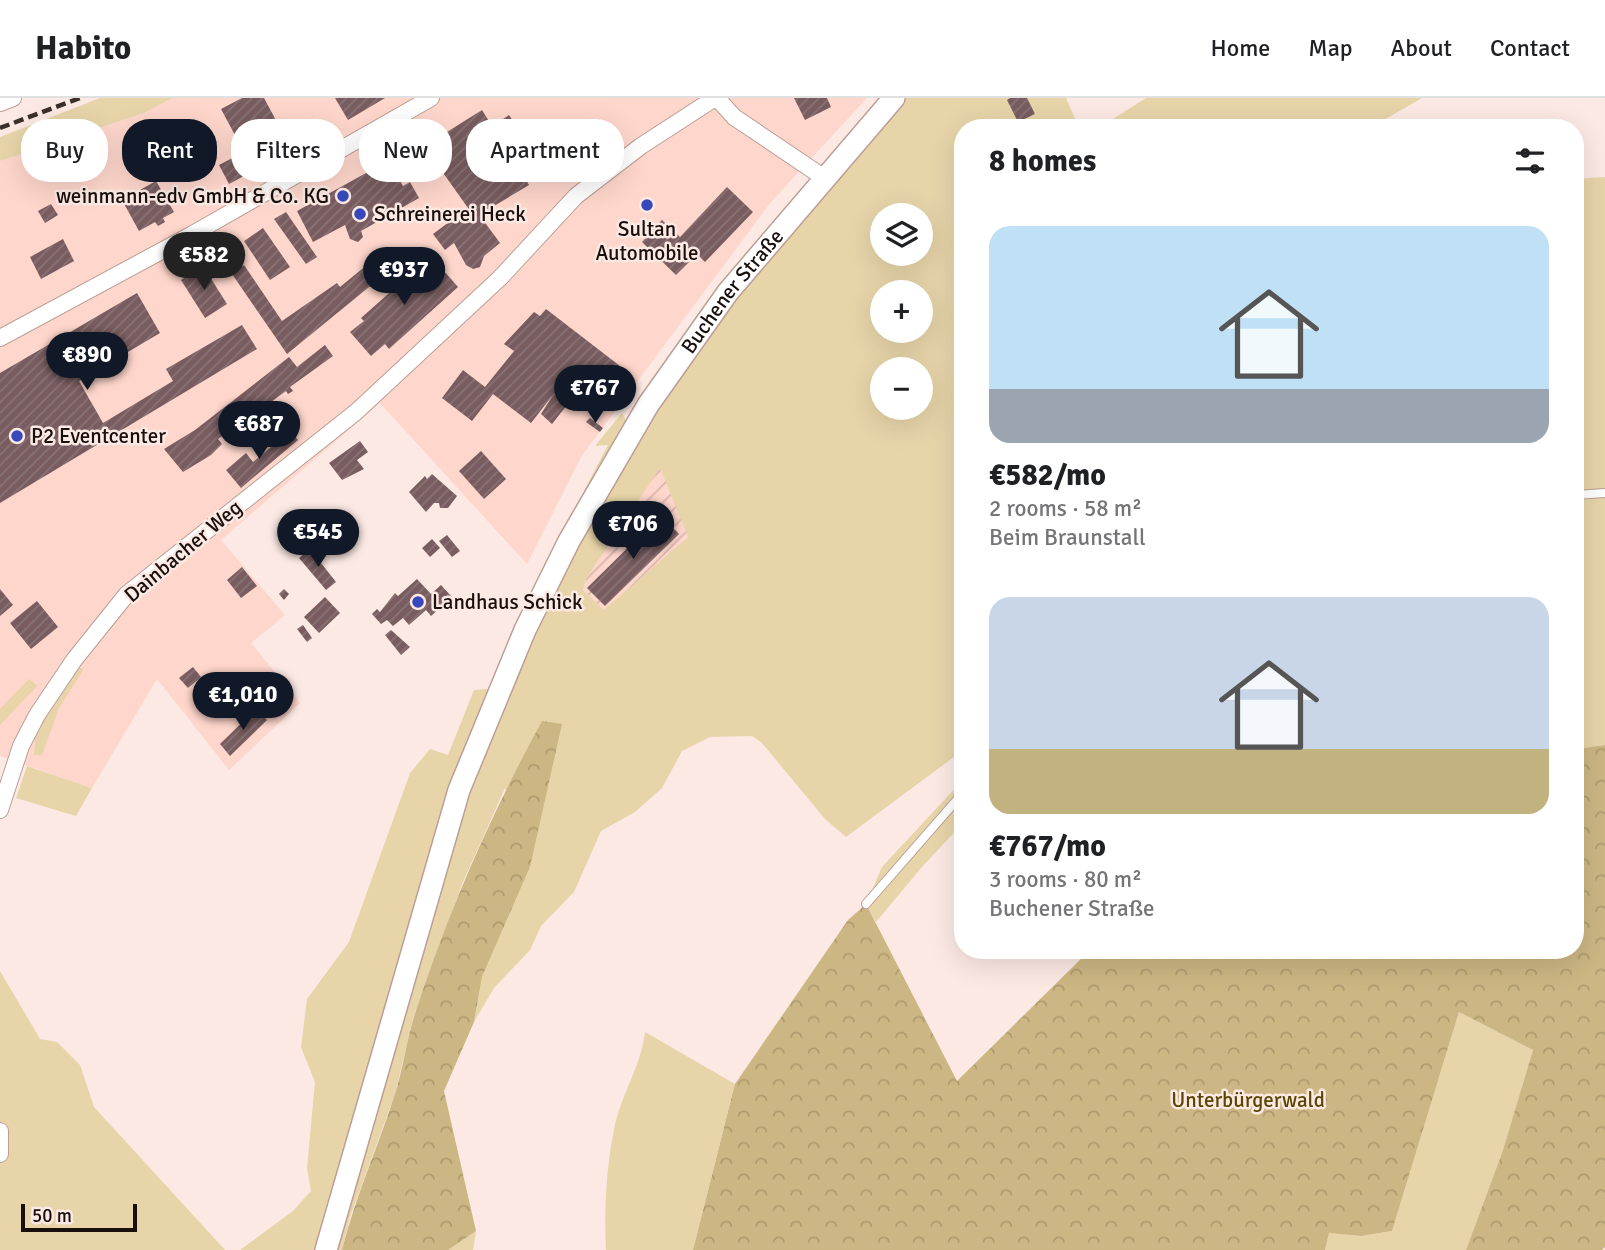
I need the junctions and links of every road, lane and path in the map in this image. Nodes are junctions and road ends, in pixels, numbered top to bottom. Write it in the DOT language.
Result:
graph roads {
  1 [pos="13,98"];
  2 [pos="431,98"];
  3 [pos="716,98"];
  4 [pos="894,98"];
  5 [pos="0,103"];
  6 [pos="823,177"];
  7 [pos="0,338"];
  8 [pos="1605,493"];
  9 [pos="1584,494"];
  10 [pos="954,803"];
  11 [pos="0,810"];
  12 [pos="866,904"];
  13 [pos="0,1131"];
  14 [pos="0,1154"];
  15 [pos="326,1250"];
  1 -- 5 [label="street"];
  2 -- 7 [label="street"];
  3 -- 6 [label="street"];
  3 -- 11 [label="street, Dainbacher Weg"];
  4 -- 6 [label="main road, Buchener Straße"];
  6 -- 15 [label="main road, Buchener Straße"];
  8 -- 9 [label="lane"];
  10 -- 12 [label="lane"];
  13 -- 14 [label="street"];
}
